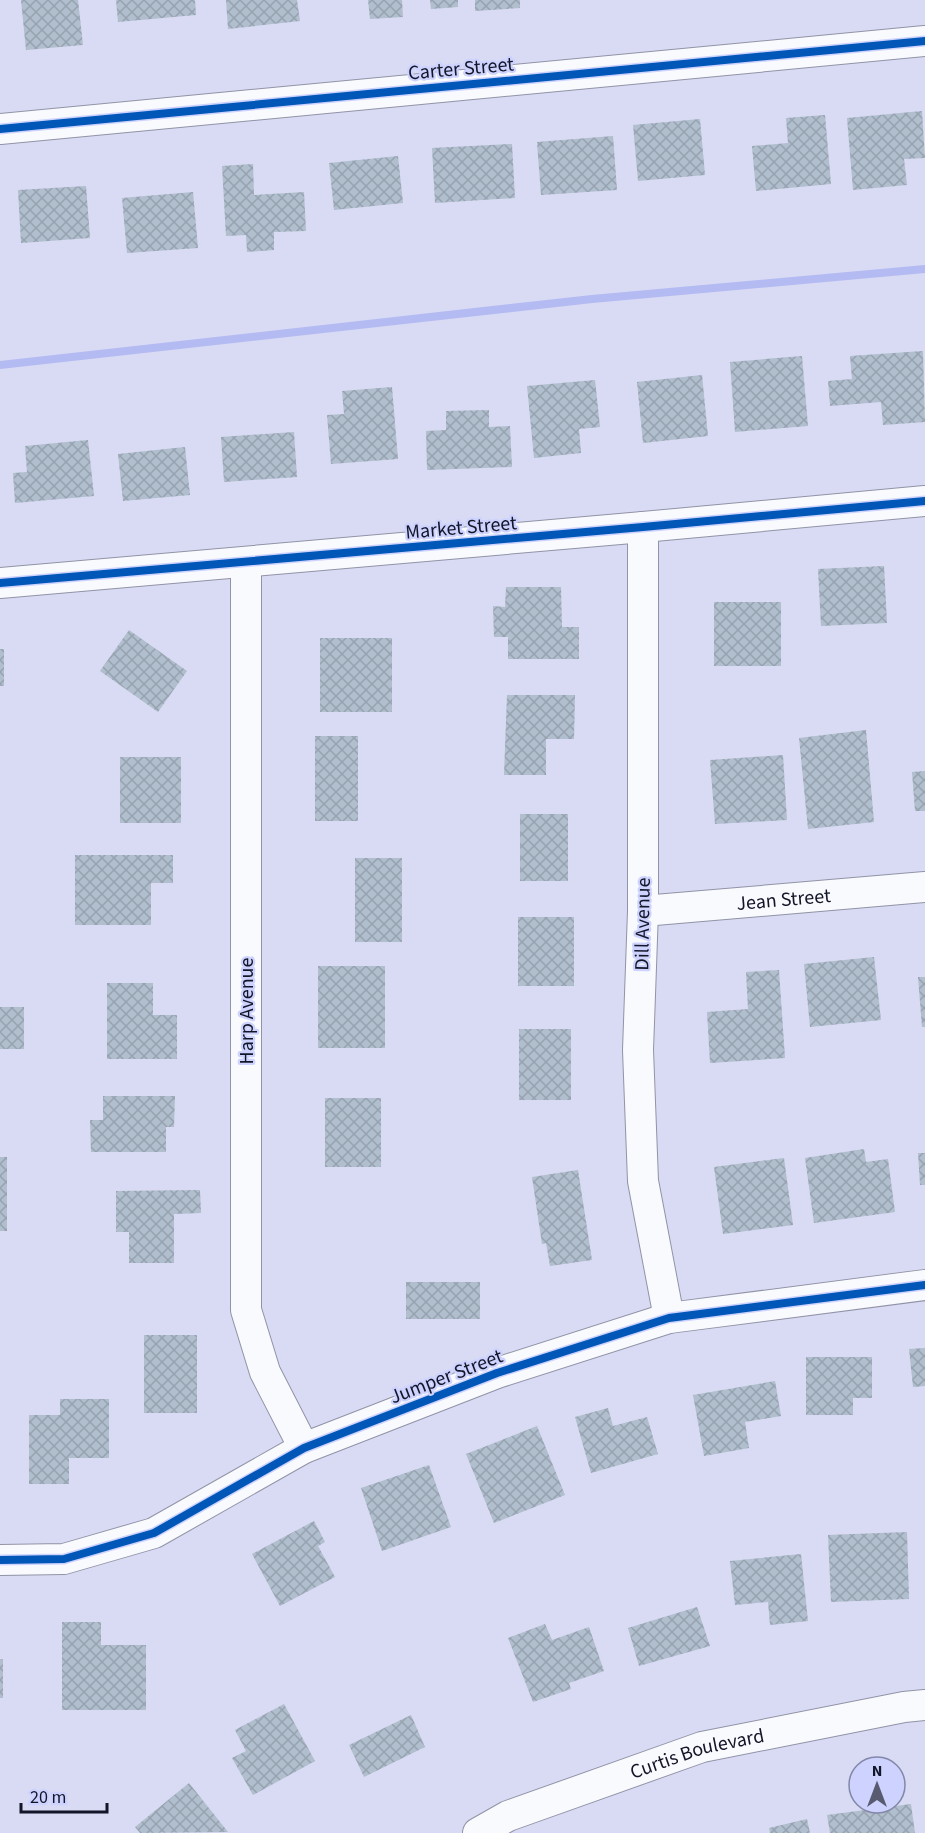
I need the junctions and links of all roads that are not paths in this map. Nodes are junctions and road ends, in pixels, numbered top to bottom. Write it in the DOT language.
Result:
graph roads {
  1 [pos="925,41"];
  2 [pos="0,129"];
  3 [pos="925,501"];
  4 [pos="643,527"];
  5 [pos="246,562"];
  6 [pos="0,583"];
  7 [pos="925,887"];
  8 [pos="644,911"];
  9 [pos="925,1285"];
  10 [pos="669,1318"];
  11 [pos="304,1448"];
  12 [pos="0,1560"];
  13 [pos="925,1705"];
  14 [pos="478,1833"];
  1 -- 2 [label="street, Carter Street"];
  3 -- 4 [label="street, Market Street"];
  4 -- 5 [label="street, Market Street"];
  4 -- 8 [label="street, Dill Avenue"];
  5 -- 6 [label="street, Market Street"];
  5 -- 11 [label="street, Harp Avenue"];
  7 -- 8 [label="street, Jean Street"];
  8 -- 10 [label="street, Dill Avenue"];
  9 -- 10 [label="street, Jumper Street"];
  10 -- 11 [label="street, Jumper Street"];
  11 -- 12 [label="street, Jumper Street"];
  13 -- 14 [label="street, Curtis Boulevard"];
}
